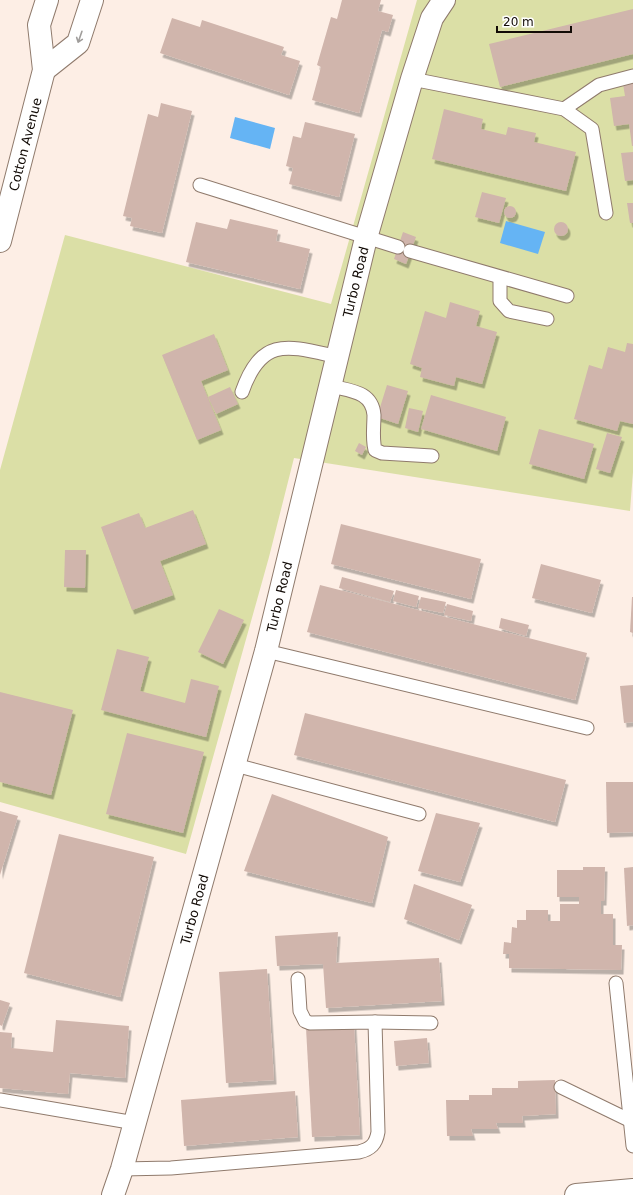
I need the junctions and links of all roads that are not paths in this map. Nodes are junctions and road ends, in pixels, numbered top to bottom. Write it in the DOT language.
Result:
graph roads {
  1 [pos="47,0"];
  2 [pos="92,0"];
  3 [pos="444,0"];
  4 [pos="44,70"];
  5 [pos="633,76"];
  6 [pos="412,79"];
  7 [pos="564,109"];
  8 [pos="200,185"];
  9 [pos="606,213"];
  10 [pos="366,238"];
  11 [pos="0,241"];
  12 [pos="500,278"];
  13 [pos="567,296"];
  14 [pos="547,319"];
  15 [pos="338,357"];
  16 [pos="331,386"];
  17 [pos="242,392"];
  18 [pos="432,456"];
  19 [pos="266,651"];
  20 [pos="587,728"];
  21 [pos="234,765"];
  22 [pos="419,814"];
  23 [pos="298,979"];
  24 [pos="616,983"];
  25 [pos="375,1022"];
  26 [pos="431,1023"];
  27 [pos="561,1087"];
  28 [pos="0,1100"];
  29 [pos="629,1120"];
  30 [pos="135,1123"];
  31 [pos="633,1146"];
  32 [pos="122,1169"];
  33 [pos="633,1190"];
  34 [pos="113,1195"];
  35 [pos="586,1195"];
  1 -- 4 [label="street, Cotton Avenue"];
  2 -- 4 [label="street, one-way"];
  3 -- 6 [label="street, Turbo Road"];
  4 -- 11 [label="street, Cotton Avenue"];
  5 -- 7 [label="lane"];
  6 -- 7 [label="lane"];
  6 -- 10 [label="street, Turbo Road"];
  7 -- 9 [label="lane"];
  8 -- 10 [label="lane"];
  10 -- 12 [label="lane"];
  10 -- 15 [label="street, Turbo Road"];
  12 -- 13 [label="lane"];
  12 -- 14 [label="lane"];
  15 -- 16 [label="street, Turbo Road"];
  15 -- 17 [label="lane"];
  16 -- 18 [label="lane"];
  16 -- 19 [label="street, Turbo Road"];
  19 -- 20 [label="lane"];
  19 -- 21 [label="street, Turbo Road"];
  21 -- 22 [label="lane"];
  21 -- 30 [label="street, Turbo Road"];
  23 -- 25 [label="lane"];
  24 -- 29 [label="lane"];
  25 -- 26 [label="lane"];
  25 -- 32 [label="lane"];
  27 -- 29 [label="lane"];
  28 -- 30 [label="lane"];
  29 -- 31 [label="lane"];
  30 -- 32 [label="street, Turbo Road"];
  32 -- 34 [label="street, Turbo Road"];
  33 -- 35 [label="street"];
}
